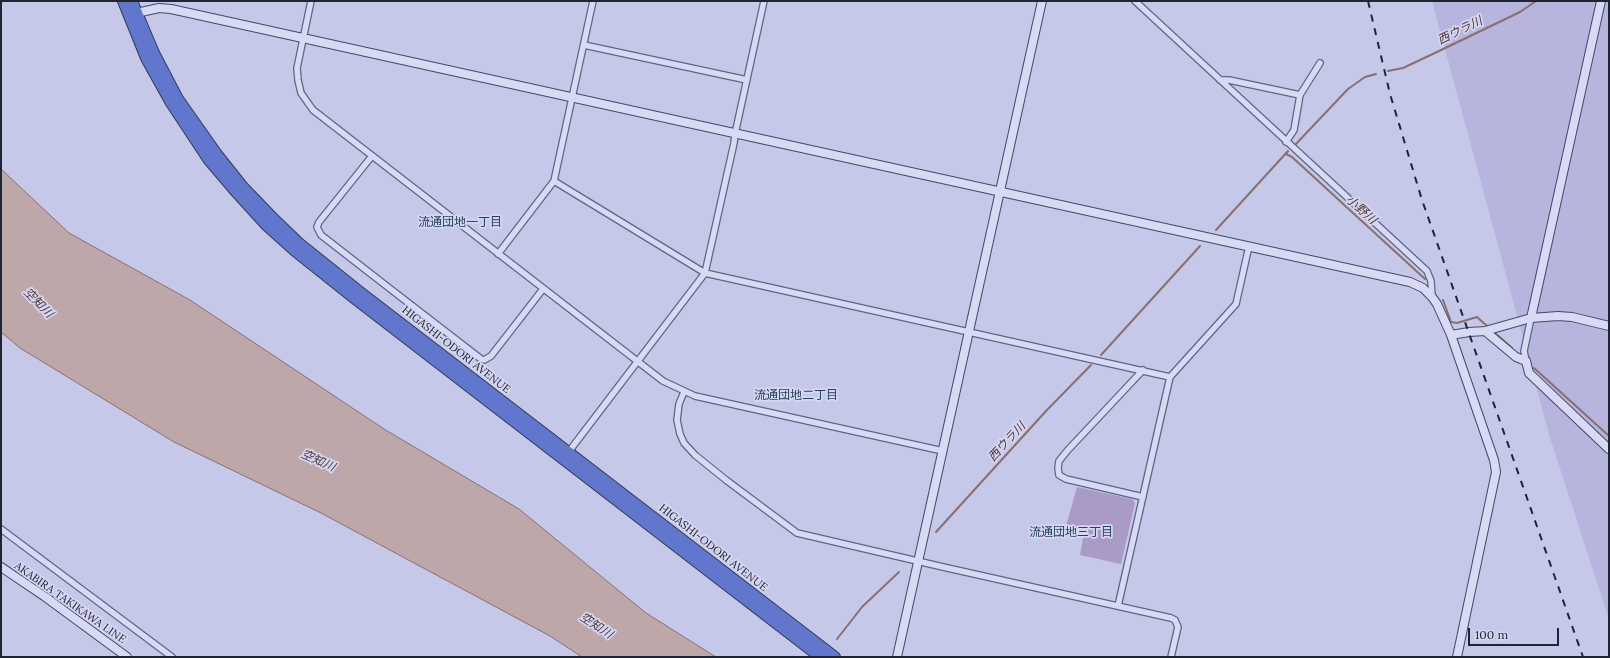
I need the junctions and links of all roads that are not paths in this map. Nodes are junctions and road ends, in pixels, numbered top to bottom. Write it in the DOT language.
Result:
graph roads {
  1 [pos="123,1"];
  2 [pos="132,1"];
  3 [pos="311,1"];
  4 [pos="593,1"];
  5 [pos="764,1"];
  6 [pos="1042,1"];
  7 [pos="1134,1"];
  8 [pos="1601,1"];
  9 [pos="132,14"];
  10 [pos="303,39"];
  11 [pos="584,45"];
  12 [pos="1320,63"];
  13 [pos="746,80"];
  14 [pos="1220,80"];
  15 [pos="1300,95"];
  16 [pos="573,98"];
  17 [pos="735,134"];
  18 [pos="1286,142"];
  19 [pos="372,156"];
  20 [pos="554,181"];
  21 [pos="1000,192"];
  22 [pos="1249,246"];
  23 [pos="498,254"];
  24 [pos="705,273"];
  25 [pos="543,289"];
  26 [pos="1432,296"];
  27 [pos="1531,318"];
  28 [pos="1609,326"];
  29 [pos="1485,331"];
  30 [pos="969,332"];
  31 [pos="1451,335"];
  32 [pos="1526,361"];
  33 [pos="637,362"];
  34 [pos="1143,370"];
  35 [pos="1170,377"];
  36 [pos="684,392"];
  37 [pos="1609,449"];
  38 [pos="943,451"];
  39 [pos="566,455"];
  40 [pos="1143,497"];
  41 [pos="1,529"];
  42 [pos="919,562"];
  43 [pos="1,567"];
  44 [pos="1118,606"];
  45 [pos="127,657"];
  46 [pos="172,657"];
  47 [pos="820,657"];
  48 [pos="835,657"];
  49 [pos="897,657"];
  50 [pos="1171,657"];
  51 [pos="1457,657"];
  1 -- 9 [label="highway, HIGASHI-ODORI AVENUE"];
  2 -- 9 [label="highway, HIGASHI-ODORI AVENUE"];
  3 -- 10 [label="street"];
  4 -- 11 [label="street"];
  5 -- 13 [label="street"];
  6 -- 21 [label="street"];
  7 -- 14 [label="street"];
  8 -- 27 [label="street"];
  9 -- 10 [label="street"];
  9 -- 39 [label="highway, HIGASHI-ODORI AVENUE"];
  10 -- 16 [label="street"];
  10 -- 19 [label="street"];
  11 -- 13 [label="street"];
  11 -- 16 [label="street"];
  12 -- 15 [label="street"];
  13 -- 17 [label="street"];
  14 -- 15 [label="street"];
  14 -- 18 [label="street"];
  15 -- 18 [label="street"];
  16 -- 17 [label="street"];
  16 -- 20 [label="street"];
  17 -- 21 [label="street"];
  17 -- 24 [label="street"];
  18 -- 26 [label="street"];
  19 -- 23 [label="street"];
  19 -- 25 [label="street"];
  20 -- 23 [label="street"];
  20 -- 24 [label="street"];
  21 -- 22 [label="street"];
  21 -- 30 [label="street"];
  22 -- 26 [label="street"];
  22 -- 35 [label="street"];
  23 -- 25 [label="street"];
  24 -- 30 [label="street"];
  24 -- 33 [label="street"];
  25 -- 33 [label="street"];
  26 -- 31 [label="street"];
  27 -- 28 [label="street"];
  27 -- 29 [label="street"];
  27 -- 32 [label="street"];
  29 -- 31 [label="street"];
  29 -- 32 [label="street"];
  30 -- 34 [label="street"];
  30 -- 38 [label="street"];
  31 -- 51 [label="street"];
  32 -- 37 [label="street"];
  33 -- 36 [label="street"];
  33 -- 39 [label="street"];
  34 -- 35 [label="street"];
  34 -- 40 [label="street"];
  35 -- 40 [label="street"];
  36 -- 38 [label="street"];
  36 -- 42 [label="street"];
  38 -- 42 [label="street"];
  39 -- 47 [label="highway, HIGASHI-ODORI AVENUE"];
  39 -- 48 [label="highway, HIGASHI-ODORI AVENUE"];
  40 -- 44 [label="street"];
  41 -- 46 [label="street"];
  42 -- 44 [label="street"];
  42 -- 49 [label="street"];
  43 -- 45 [label="street, AKABIRA TAKIKAWA LINE"];
  44 -- 50 [label="street"];
}
